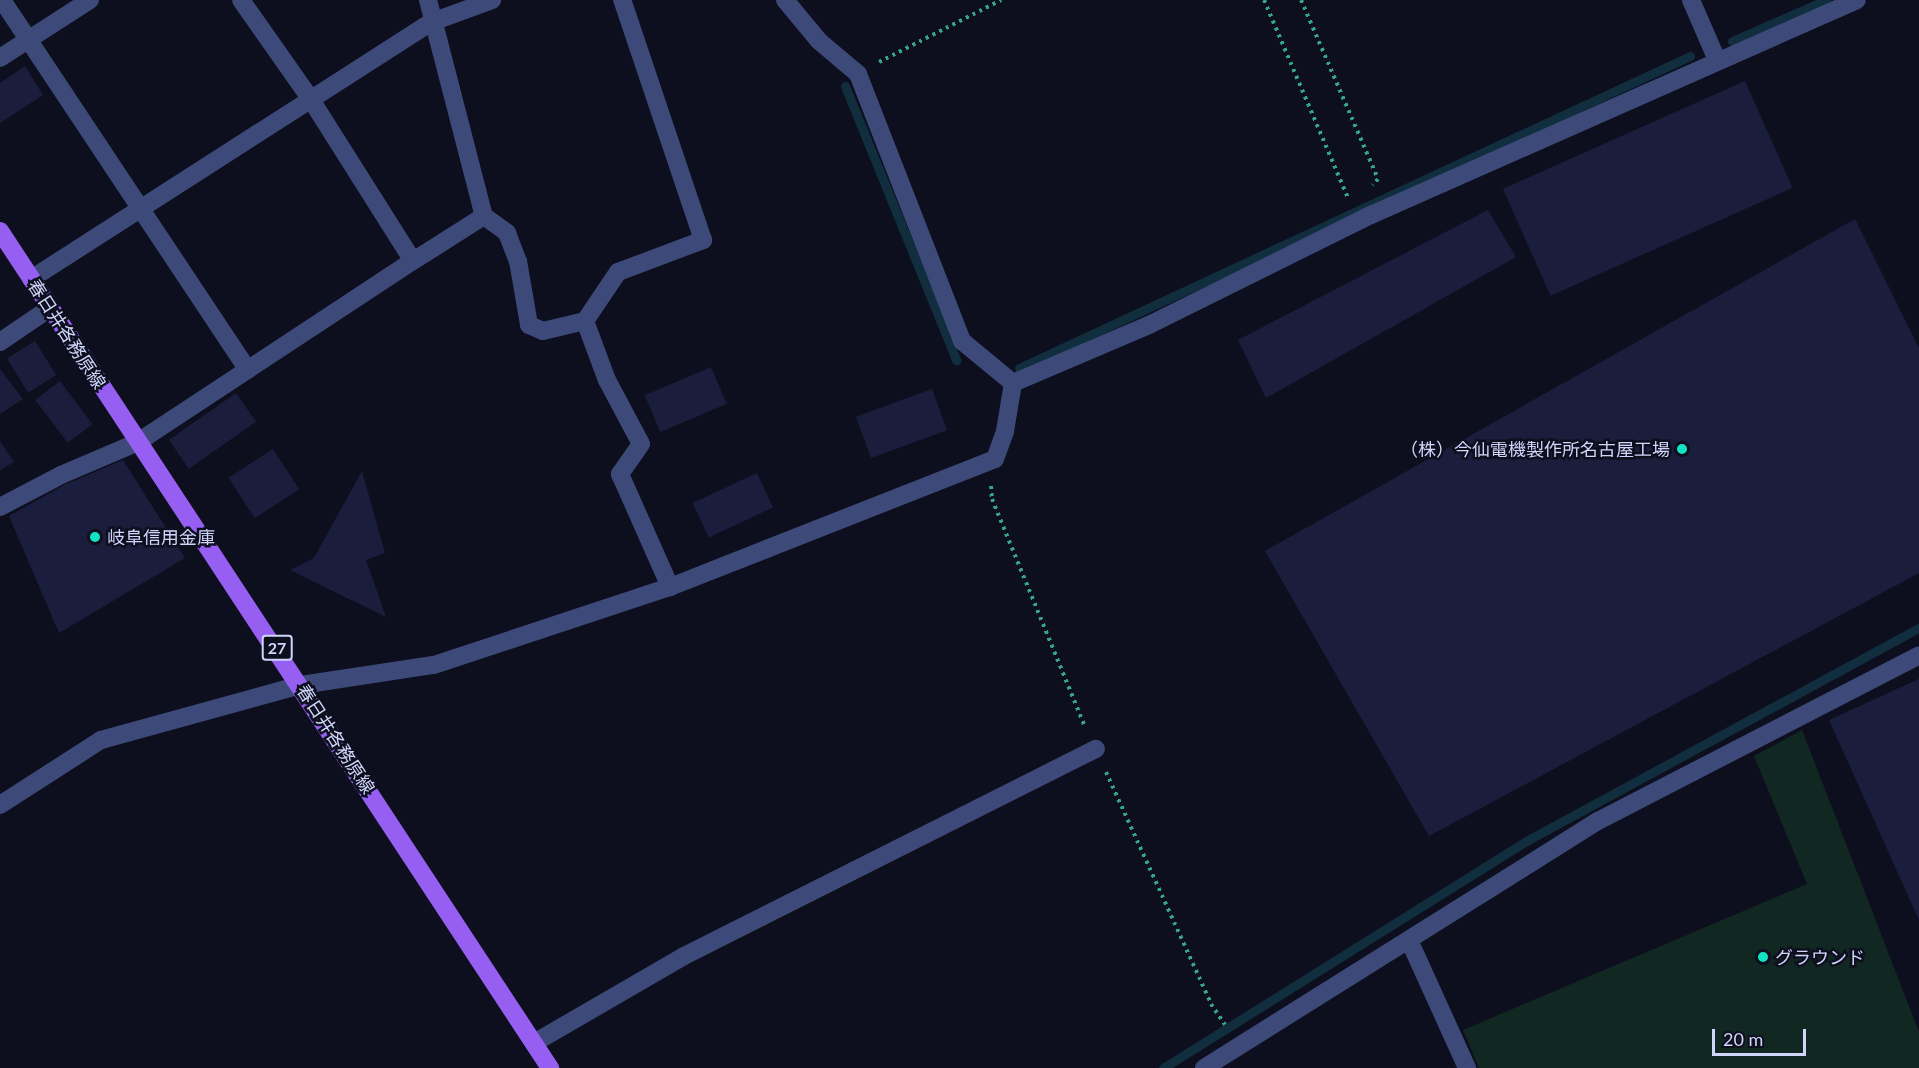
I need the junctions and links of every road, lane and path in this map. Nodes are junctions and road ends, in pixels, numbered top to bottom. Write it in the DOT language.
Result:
graph roads {
  1 [pos="2,0"];
  2 [pos="90,0"];
  3 [pos="242,0"];
  4 [pos="428,0"];
  5 [pos="492,0"];
  6 [pos="622,0"];
  7 [pos="785,0"];
  8 [pos="1001,0"];
  9 [pos="1264,0"];
  10 [pos="1301,0"];
  11 [pos="1691,0"];
  12 [pos="1857,0"];
  13 [pos="432,22"];
  14 [pos="28,40"];
  15 [pos="0,58"];
  16 [pos="1717,60"];
  17 [pos="858,74"];
  18 [pos="312,101"];
  19 [pos="1370,189"];
  20 [pos="1355,198"];
  21 [pos="141,209"];
  22 [pos="484,216"];
  23 [pos="0,231"];
  24 [pos="413,261"];
  25 [pos="31,279"];
  26 [pos="50,308"];
  27 [pos="585,321"];
  28 [pos="0,342"];
  29 [pos="248,370"];
  30 [pos="1013,383"];
  31 [pos="138,442"];
  32 [pos="0,507"];
  33 [pos="670,587"];
  34 [pos="1919,655"];
  35 [pos="301,685"];
  36 [pos="1096,749"];
  37 [pos="0,805"];
  38 [pos="1409,940"];
  39 [pos="540,1059"];
  40 [pos="1204,1068"];
  41 [pos="1467,1068"];
  1 -- 14 [label="street"];
  2 -- 14 [label="street"];
  3 -- 18 [label="street"];
  4 -- 13 [label="street"];
  5 -- 13 [label="street"];
  6 -- 27 [label="street"];
  7 -- 17 [label="street"];
  8 -- 17 [label="path"];
  9 -- 20 [label="path"];
  10 -- 19 [label="path"];
  11 -- 16 [label="street"];
  12 -- 16 [label="street"];
  13 -- 18 [label="street"];
  13 -- 22 [label="street"];
  14 -- 15 [label="street"];
  14 -- 21 [label="street"];
  16 -- 30 [label="street"];
  17 -- 30 [label="street"];
  18 -- 21 [label="street"];
  18 -- 24 [label="street"];
  21 -- 25 [label="street"];
  21 -- 29 [label="street"];
  22 -- 24 [label="street"];
  22 -- 27 [label="street"];
  23 -- 25 [label="main road, 春日井各務原線 / 27"];
  24 -- 29 [label="street"];
  25 -- 26 [label="main road, 春日井各務原線 / 27"];
  26 -- 28 [label="street"];
  26 -- 31 [label="main road, 春日井各務原線 / 27"];
  27 -- 33 [label="street"];
  29 -- 31 [label="street"];
  30 -- 33 [label="street"];
  31 -- 32 [label="street"];
  31 -- 35 [label="main road, 春日井各務原線 / 27"];
  33 -- 35 [label="street"];
  34 -- 38 [label="street"];
  35 -- 37 [label="street"];
  35 -- 39 [label="main road, 春日井各務原線 / 27"];
  36 -- 39 [label="street"];
  38 -- 40 [label="street"];
  38 -- 41 [label="street"];
}
